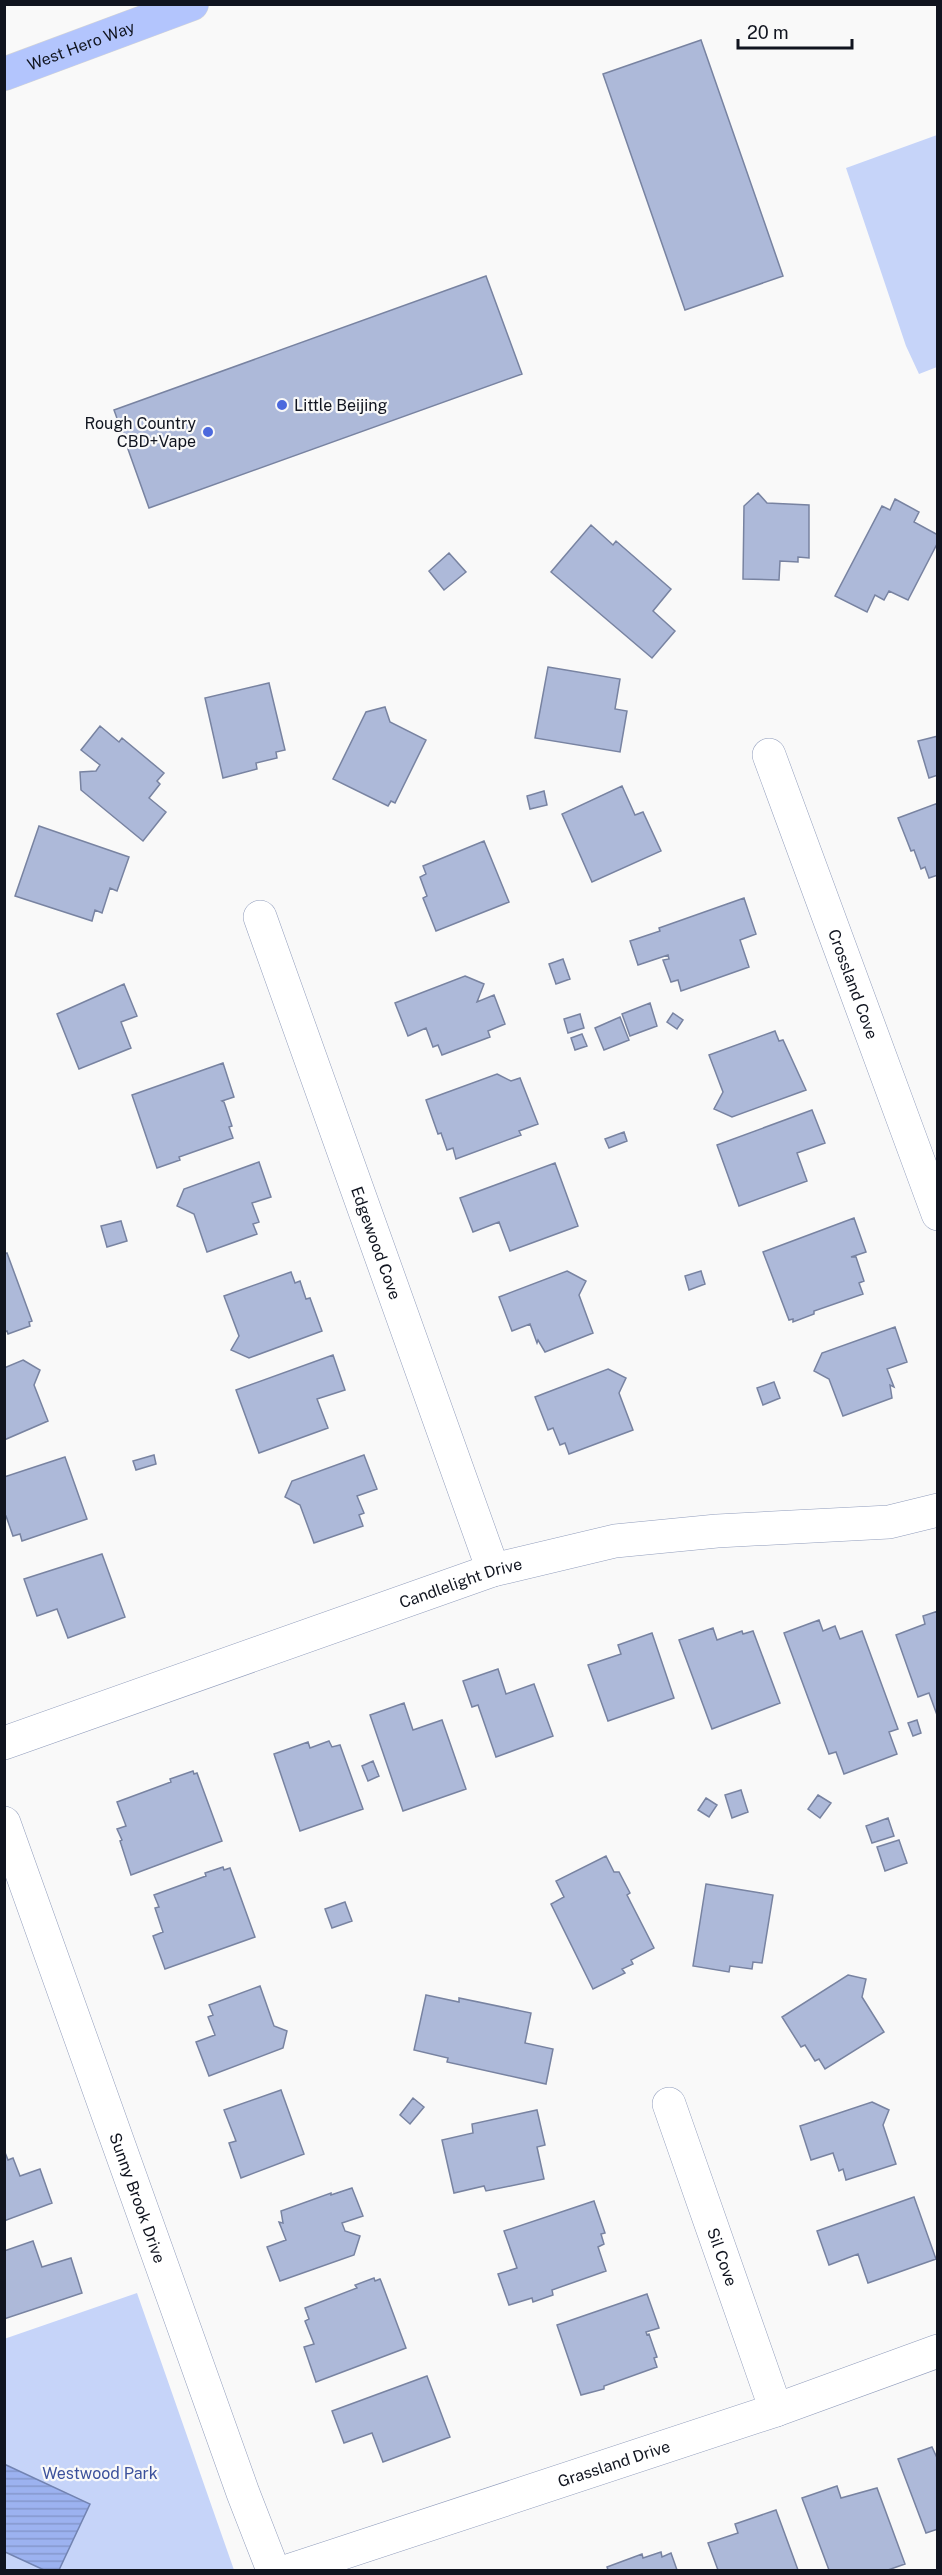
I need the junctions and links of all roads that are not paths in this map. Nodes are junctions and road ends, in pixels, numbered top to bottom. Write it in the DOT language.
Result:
graph roads {
  1 [pos="192,4"];
  2 [pos="4,74"];
  3 [pos="769,755"];
  4 [pos="260,917"];
  5 [pos="938,1214"];
  6 [pos="938,1510"];
  7 [pos="493,1570"];
  8 [pos="4,1743"];
  9 [pos="4,1823"];
  10 [pos="669,2104"];
  11 [pos="938,2351"];
  12 [pos="776,2410"];
  13 [pos="273,2571"];
  14 [pos="291,2571"];
  1 -- 2 [label="main road, West Hero Way"];
  3 -- 5 [label="street, Crossland Cove"];
  4 -- 7 [label="street, Edgewood Cove"];
  6 -- 7 [label="street, Candlelight Drive"];
  7 -- 8 [label="street, Candlelight Drive"];
  9 -- 13 [label="street, Sunny Brook Drive"];
  10 -- 12 [label="street, Sil Cove"];
  11 -- 12 [label="street, Grassland Drive"];
  12 -- 14 [label="street, Grassland Drive"];
}
